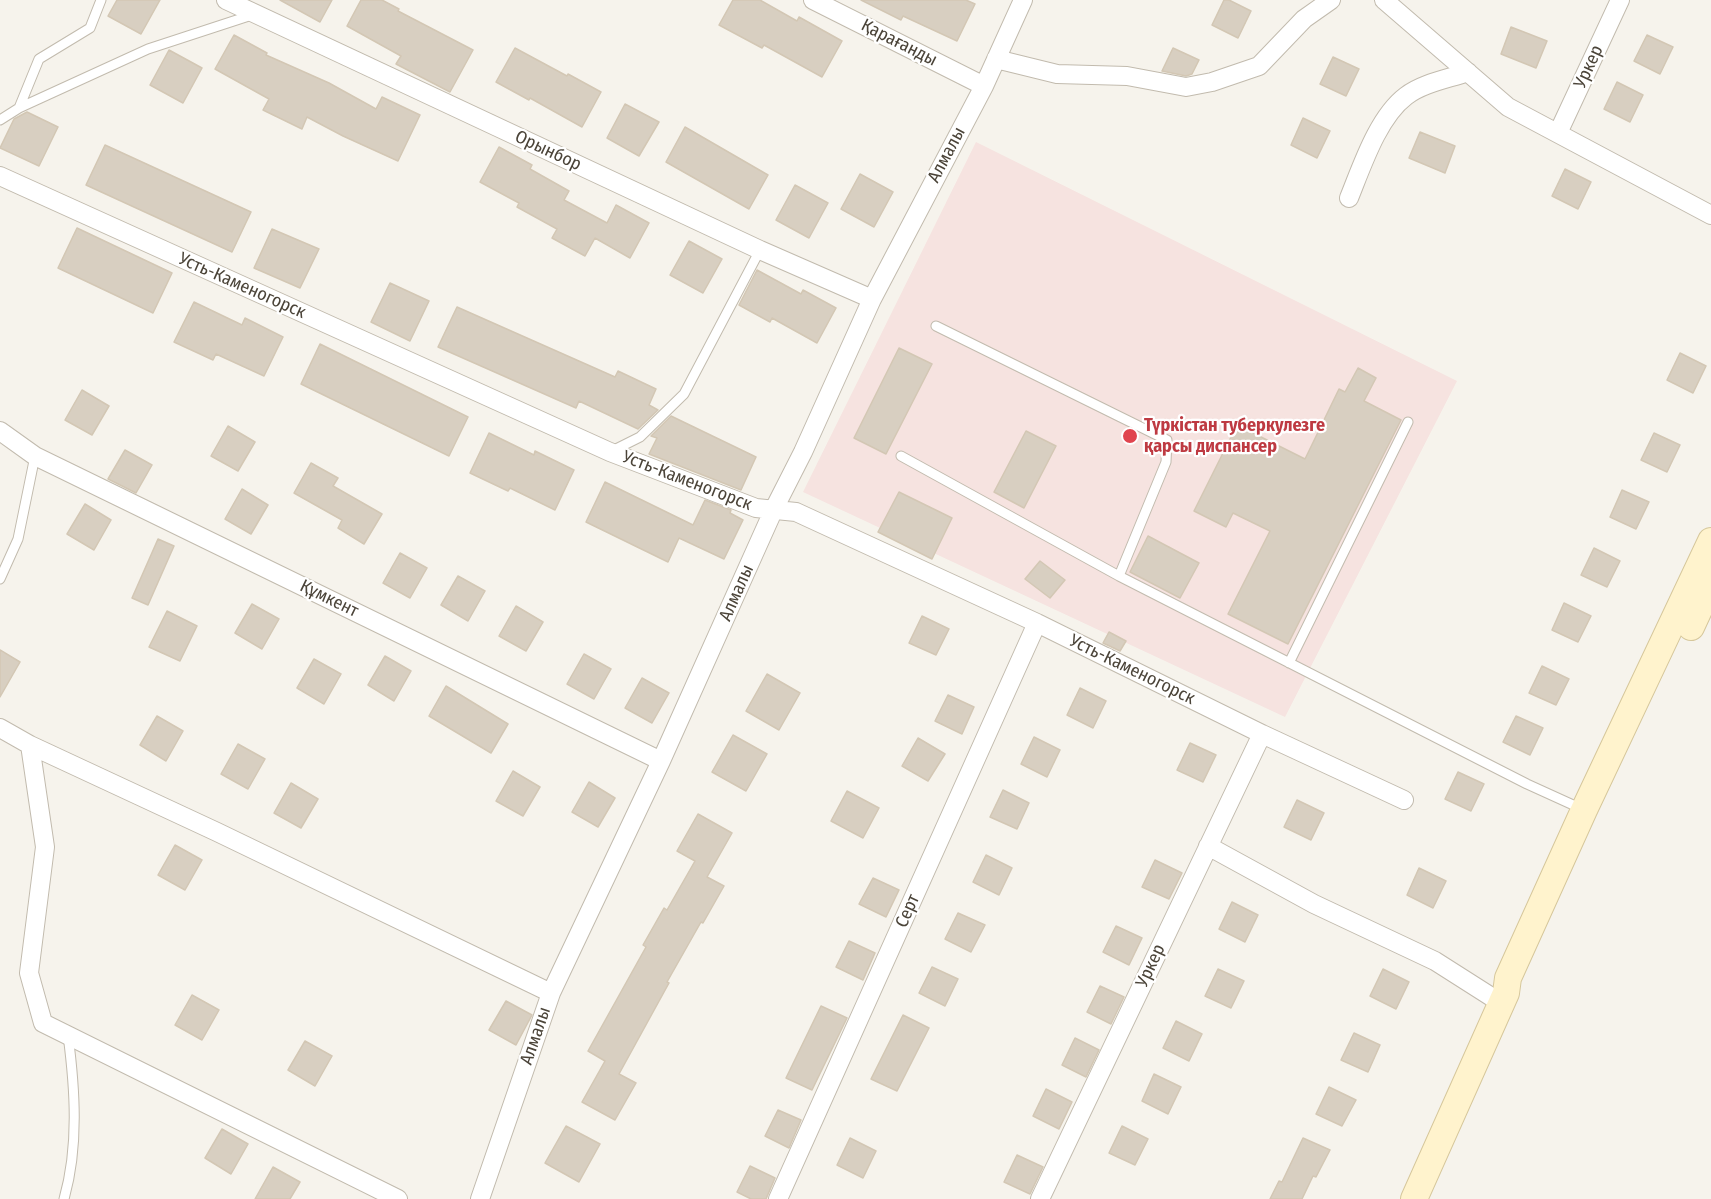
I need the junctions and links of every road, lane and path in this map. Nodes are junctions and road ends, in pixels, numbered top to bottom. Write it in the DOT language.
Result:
graph roads {
  1 [pos="101,0"];
  2 [pos="226,0"];
  3 [pos="813,0"];
  4 [pos="1023,0"];
  5 [pos="1330,0"];
  6 [pos="1384,0"];
  7 [pos="1620,0"];
  8 [pos="255,14"];
  9 [pos="996,59"];
  10 [pos="1468,72"];
  11 [pos="984,86"];
  12 [pos="19,108"];
  13 [pos="0,120"];
  14 [pos="1558,133"];
  15 [pos="0,176"];
  16 [pos="1349,198"];
  17 [pos="1711,215"];
  18 [pos="760,250"];
  19 [pos="872,299"];
  20 [pos="936,326"];
  21 [pos="1408,422"];
  22 [pos="0,431"];
  23 [pos="610,452"];
  24 [pos="36,456"];
  25 [pos="901,456"];
  26 [pos="774,509"];
  27 [pos="1711,541"];
  28 [pos="1119,576"];
  29 [pos="0,579"];
  30 [pos="1711,584"];
  31 [pos="1037,623"];
  32 [pos="1289,663"];
  33 [pos="0,728"];
  34 [pos="1262,734"];
  35 [pos="30,745"];
  36 [pos="662,761"];
  37 [pos="1404,800"];
  38 [pos="1584,810"];
  39 [pos="1208,846"];
  40 [pos="551,993"];
  41 [pos="1503,998"];
  42 [pos="68,1035"];
  43 [pos="64,1199"];
  44 [pos="399,1199"];
  45 [pos="480,1199"];
  46 [pos="778,1199"];
  47 [pos="1040,1199"];
  48 [pos="1414,1199"];
  1 -- 12 [label="lane"];
  2 -- 8 [label="street, Орынбор"];
  3 -- 11 [label="street, Қарағанды"];
  4 -- 9 [label="street, Алмалы"];
  5 -- 9 [label="street"];
  6 -- 10 [label="street"];
  7 -- 14 [label="street, Уркер"];
  8 -- 12 [label="lane"];
  8 -- 18 [label="street, Орынбор"];
  9 -- 11 [label="street, Алмалы"];
  10 -- 14 [label="street"];
  10 -- 16 [label="street"];
  11 -- 19 [label="street, Алмалы"];
  12 -- 13 [label="lane"];
  14 -- 17 [label="street"];
  15 -- 23 [label="street, Усть-Каменогорск"];
  18 -- 19 [label="street, Орынбор"];
  18 -- 23 [label="lane"];
  19 -- 26 [label="street, Алмалы"];
  20 -- 28 [label="lane"];
  21 -- 32 [label="lane"];
  22 -- 24 [label="street, Құмкент"];
  23 -- 26 [label="street, Усть-Каменогорск"];
  24 -- 29 [label="lane"];
  24 -- 36 [label="street, Құмкент"];
  25 -- 28 [label="lane"];
  26 -- 31 [label="street, Усть-Каменогорск"];
  26 -- 36 [label="street, Алмалы"];
  27 -- 38 [label="main road"];
  28 -- 32 [label="lane"];
  30 -- 41 [label="main road"];
  31 -- 34 [label="street, Усть-Каменогорск"];
  31 -- 46 [label="street, Серт"];
  32 -- 38 [label="lane"];
  33 -- 35 [label="street"];
  34 -- 37 [label="street, Усть-Каменогорск"];
  34 -- 39 [label="street, Уркер"];
  35 -- 40 [label="street"];
  35 -- 42 [label="street"];
  36 -- 40 [label="street, Алмалы"];
  38 -- 41 [label="main road"];
  39 -- 41 [label="street"];
  39 -- 47 [label="street, Уркер"];
  40 -- 45 [label="street, Алмалы"];
  41 -- 48 [label="main road"];
  42 -- 43 [label="lane"];
  42 -- 44 [label="street"];
}
